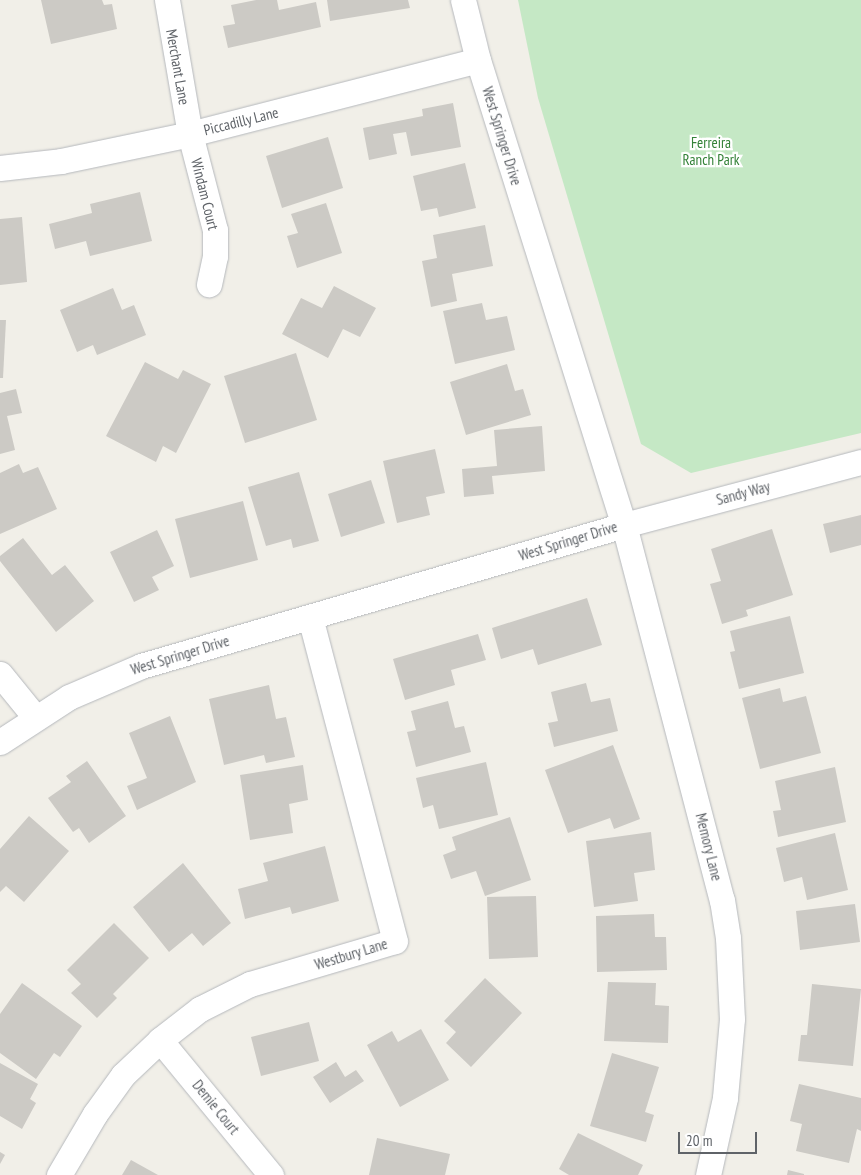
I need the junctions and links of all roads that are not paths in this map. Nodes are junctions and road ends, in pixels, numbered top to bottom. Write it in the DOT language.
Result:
graph roads {
  1 [pos="167,0"];
  2 [pos="464,0"];
  3 [pos="478,60"];
  4 [pos="190,134"];
  5 [pos="0,168"];
  6 [pos="209,284"];
  7 [pos="861,462"];
  8 [pos="624,525"];
  9 [pos="310,617"];
  10 [pos="0,674"];
  11 [pos="36,717"];
  12 [pos="0,742"];
  13 [pos="160,1040"];
  14 [pos="59,1175"];
  15 [pos="271,1175"];
  16 [pos="708,1175"];
  1 -- 4 [label="street, Merchant Lane"];
  2 -- 3 [label="street, West Springer Drive"];
  3 -- 4 [label="street, Piccadilly Lane"];
  3 -- 8 [label="street, West Springer Drive"];
  4 -- 5 [label="street, Piccadilly Lane"];
  4 -- 6 [label="street, Windam Court"];
  7 -- 8 [label="street, Sandy Way"];
  8 -- 9 [label="street, West Springer Drive"];
  8 -- 16 [label="street, Memory Lane"];
  9 -- 11 [label="street, West Springer Drive"];
  9 -- 13 [label="street, Westbury Lane"];
  10 -- 11 [label="street"];
  11 -- 12 [label="street, West Springer Drive"];
  13 -- 14 [label="street, Westbury Lane"];
  13 -- 15 [label="street, Demie Court"];
}
